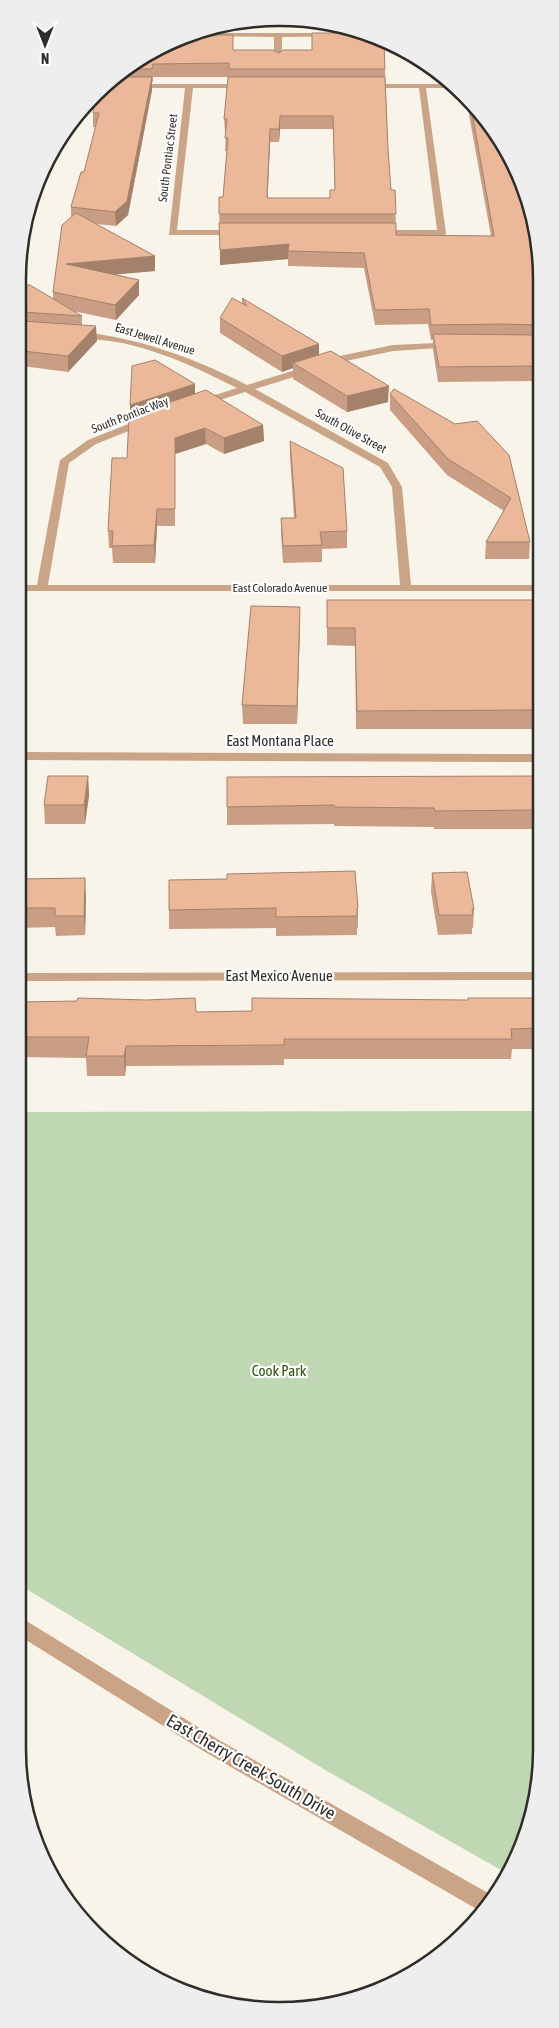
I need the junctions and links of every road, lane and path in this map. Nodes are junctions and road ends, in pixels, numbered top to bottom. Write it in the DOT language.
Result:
graph roads {
  1 [pos="243,28"];
  2 [pos="218,34"];
  3 [pos="242,34"];
  4 [pos="278,34"];
  5 [pos="341,34"];
  6 [pos="278,62"];
  7 [pos="117,86"];
  8 [pos="189,86"];
  9 [pos="257,86"];
  10 [pos="354,86"];
  11 [pos="422,86"];
  12 [pos="442,86"];
  13 [pos="249,233"];
  14 [pos="365,233"];
  15 [pos="62,334"];
  16 [pos="466,344"];
  17 [pos="246,389"];
  18 [pos="26,588"];
  19 [pos="42,588"];
  20 [pos="406,588"];
  21 [pos="533,588"];
  22 [pos="26,756"];
  23 [pos="533,758"];
  24 [pos="533,976"];
  25 [pos="26,977"];
  26 [pos="26,1630"];
  27 [pos="482,1900"];
  1 -- 3 [label="street"];
  2 -- 3 [label="street"];
  3 -- 4 [label="street"];
  4 -- 5 [label="street"];
  4 -- 6 [label="street"];
  7 -- 8 [label="street"];
  8 -- 9 [label="street"];
  8 -- 13 [label="street, South Pontiac Street"];
  10 -- 11 [label="street"];
  11 -- 12 [label="street"];
  11 -- 14 [label="street"];
  15 -- 17 [label="street, East Jewell Avenue"];
  16 -- 17 [label="street"];
  17 -- 19 [label="street, South Pontiac Way"];
  17 -- 20 [label="street, South Olive Street"];
  18 -- 19 [label="street, East Colorado Avenue"];
  19 -- 20 [label="street, East Colorado Avenue"];
  20 -- 21 [label="street, East Colorado Avenue"];
  22 -- 23 [label="street, East Montana Place"];
  24 -- 25 [label="street, East Mexico Avenue"];
  26 -- 27 [label="street, East Cherry Creek South Drive"];
}
